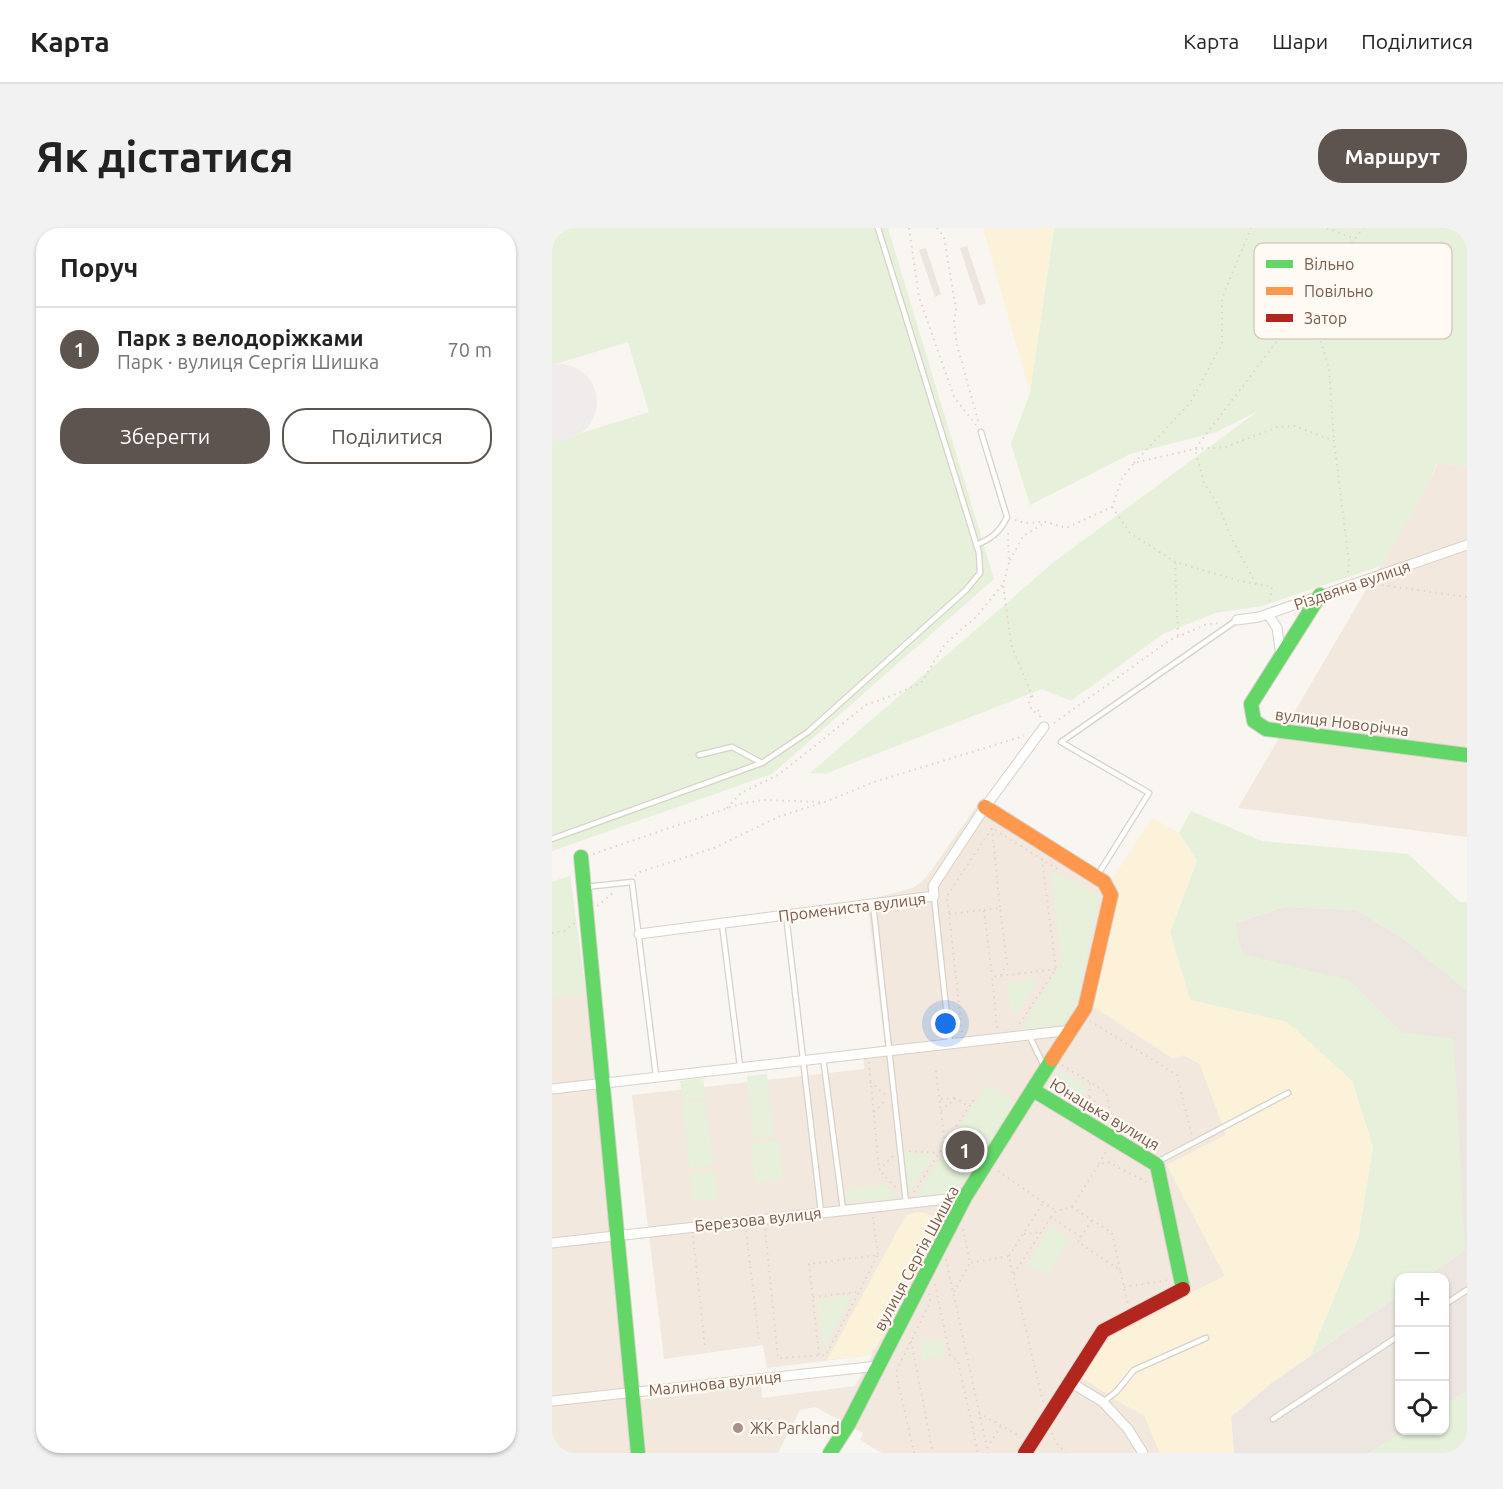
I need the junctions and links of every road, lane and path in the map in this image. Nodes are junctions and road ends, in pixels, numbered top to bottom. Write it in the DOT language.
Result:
graph roads {
  1 [pos="878,228"];
  2 [pos="909,228"];
  3 [pos="937,228"];
  4 [pos="1251,228"];
  5 [pos="1327,228"];
  6 [pos="1363,228"];
  7 [pos="1355,239"];
  8 [pos="1352,243"];
  9 [pos="1279,339"];
  10 [pos="1320,339"];
  11 [pos="981,432"];
  12 [pos="1334,441"];
  13 [pos="1195,449"];
  14 [pos="1134,463"];
  15 [pos="1112,507"];
  16 [pos="1007,517"];
  17 [pos="1046,522"];
  18 [pos="976,545"];
  19 [pos="1467,545"];
  20 [pos="1175,562"];
  21 [pos="1009,563"];
  22 [pos="1003,584"];
  23 [pos="1256,584"];
  24 [pos="1380,585"];
  25 [pos="1346,586"];
  26 [pos="1320,595"];
  27 [pos="1467,597"];
  28 [pos="1263,616"];
  29 [pos="1237,620"];
  30 [pos="1178,637"];
  31 [pos="1281,658"];
  32 [pos="1031,694"];
  33 [pos="1033,698"];
  34 [pos="1040,714"];
  35 [pos="1044,727"];
  36 [pos="699,755"];
  37 [pos="1467,755"];
  38 [pos="762,763"];
  39 [pos="825,802"];
  40 [pos="985,807"];
  41 [pos="726,808"];
  42 [pos="992,828"];
  43 [pos="552,839"];
  44 [pos="581,857"];
  45 [pos="1042,859"];
  46 [pos="1060,870"];
  47 [pos="1096,877"];
  48 [pos="631,879"];
  49 [pos="584,887"];
  50 [pos="614,893"];
  51 [pos="934,896"];
  52 [pos="873,904"];
  53 [pos="1000,908"];
  54 [pos="984,910"];
  55 [pos="587,913"];
  56 [pos="949,914"];
  57 [pos="786,915"];
  58 [pos="722,924"];
  59 [pos="552,933"];
  60 [pos="639,934"];
  61 [pos="1056,969"];
  62 [pos="1000,976"];
  63 [pos="992,977"];
  64 [pos="1085,1019"];
  65 [pos="1008,1027"];
  66 [pos="997,1028"];
  67 [pos="1072,1030"];
  68 [pos="962,1032"];
  69 [pos="1029,1035"];
  70 [pos="950,1044"];
  71 [pos="888,1051"];
  72 [pos="868,1053"];
  73 [pos="823,1057"];
  74 [pos="802,1060"];
  75 [pos="740,1066"];
  76 [pos="1051,1066"];
  77 [pos="936,1071"];
  78 [pos="656,1076"];
  79 [pos="870,1082"];
  80 [pos="1090,1082"];
  81 [pos="602,1083"];
  82 [pos="552,1089"];
  83 [pos="1033,1090"];
  84 [pos="1288,1093"];
  85 [pos="1089,1097"];
  86 [pos="956,1098"];
  87 [pos="940,1099"];
  88 [pos="974,1099"];
  89 [pos="1075,1106"];
  90 [pos="969,1107"];
  91 [pos="1110,1110"];
  92 [pos="941,1111"];
  93 [pos="873,1113"];
  94 [pos="1114,1130"];
  95 [pos="1192,1136"];
  96 [pos="945,1144"];
  97 [pos="1155,1163"];
  98 [pos="994,1169"];
  99 [pos="879,1170"];
  100 [pos="1149,1183"];
  101 [pos="965,1197"];
  102 [pos="906,1203"];
  103 [pos="1044,1203"];
  104 [pos="1072,1207"];
  105 [pos="843,1210"];
  106 [pos="1056,1211"];
  107 [pos="821,1212"];
  108 [pos="882,1216"];
  109 [pos="1052,1217"];
  110 [pos="961,1219"];
  111 [pos="1092,1220"];
  112 [pos="765,1228"];
  113 [pos="746,1231"];
  114 [pos="1042,1232"];
  115 [pos="1024,1234"];
  116 [pos="618,1235"];
  117 [pos="693,1236"];
  118 [pos="1082,1237"];
  119 [pos="552,1243"];
  120 [pos="944,1251"];
  121 [pos="878,1255"];
  122 [pos="1009,1256"];
  123 [pos="970,1263"];
  124 [pos="1120,1270"];
  125 [pos="1013,1275"];
  126 [pos="1175,1278"];
  127 [pos="935,1283"];
  128 [pos="1124,1287"];
  129 [pos="1467,1290"];
  130 [pos="859,1292"];
  131 [pos="954,1294"];
  132 [pos="813,1298"];
  133 [pos="1449,1302"];
  134 [pos="1129,1306"];
  135 [pos="1206,1338"];
  136 [pos="1395,1338"];
  137 [pos="759,1339"];
  138 [pos="705,1347"];
  139 [pos="819,1355"];
  140 [pos="878,1366"];
  141 [pos="1070,1382"];
  142 [pos="631,1392"];
  143 [pos="552,1401"];
  144 [pos="1103,1402"];
  145 [pos="980,1413"];
  146 [pos="1047,1419"];
  147 [pos="1273,1419"];
  148 [pos="1001,1426"];
  149 [pos="1024,1446"];
  150 [pos="987,1448"];
  151 [pos="638,1453"];
  152 [pos="830,1453"];
  153 [pos="914,1453"];
  154 [pos="933,1453"];
  155 [pos="978,1453"];
  156 [pos="988,1453"];
  157 [pos="1066,1453"];
  158 [pos="1143,1453"];
  1 -- 18 [label="lane"];
  2 -- 11 [label="path"];
  3 -- 11 [label="path"];
  4 -- 14 [label="path"];
  5 -- 7 [label="path"];
  6 -- 7 [label="path"];
  7 -- 8 [label="path"];
  9 -- 13 [label="path"];
  10 -- 12 [label="path"];
  11 -- 16 [label="lane"];
  12 -- 13 [label="path"];
  12 -- 25 [label="path"];
  13 -- 14 [label="path"];
  13 -- 23 [label="path"];
  14 -- 15 [label="path"];
  15 -- 17 [label="path"];
  15 -- 20 [label="path"];
  16 -- 17 [label="path"];
  16 -- 18 [label="lane"];
  16 -- 21 [label="path"];
  17 -- 21 [label="path"];
  18 -- 38 [label="lane"];
  19 -- 25 [label="street, Різдвяна вулиця"];
  20 -- 23 [label="path"];
  20 -- 30 [label="path"];
  21 -- 22 [label="path"];
  22 -- 32 [label="path"];
  22 -- 41 [label="path"];
  23 -- 28 [label="path"];
  24 -- 27 [label="path"];
  25 -- 26 [label="street, Різдвяна вулиця"];
  26 -- 28 [label="street, Різдвяна вулиця"];
  26 -- 31 [label="street, вулиця Новорічна"];
  28 -- 29 [label="street, Різдвяна вулиця"];
  28 -- 31 [label="street"];
  29 -- 30 [label="path"];
  29 -- 47 [label="lane"];
  30 -- 35 [label="path"];
  31 -- 37 [label="street, вулиця Новорічна"];
  32 -- 33 [label="path"];
  32 -- 34 [label="path"];
  35 -- 39 [label="path"];
  35 -- 40 [label="street, Промениста вулиця"];
  36 -- 38 [label="lane"];
  38 -- 43 [label="lane"];
  39 -- 41 [label="path"];
  39 -- 48 [label="path"];
  40 -- 47 [label="street, вулиця Сергія Шишка"];
  40 -- 51 [label="street, Промениста вулиця"];
  41 -- 44 [label="path"];
  42 -- 45 [label="path"];
  42 -- 53 [label="path"];
  42 -- 56 [label="path"];
  44 -- 49 [label="street"];
  45 -- 46 [label="path"];
  45 -- 61 [label="path"];
  47 -- 67 [label="street, вулиця Сергія Шишка"];
  49 -- 55 [label="street"];
  49 -- 60 [label="lane"];
  50 -- 55 [label="path"];
  51 -- 52 [label="street, Промениста вулиця"];
  51 -- 70 [label="lane"];
  52 -- 57 [label="street, Промениста вулиця"];
  52 -- 71 [label="lane"];
  53 -- 54 [label="path"];
  53 -- 62 [label="path"];
  54 -- 56 [label="path"];
  54 -- 63 [label="path"];
  55 -- 59 [label="path"];
  55 -- 81 [label="street"];
  56 -- 68 [label="path"];
  57 -- 58 [label="street, Промениста вулиця"];
  57 -- 74 [label="lane"];
  58 -- 60 [label="street, Промениста вулиця"];
  58 -- 75 [label="lane"];
  60 -- 78 [label="lane"];
  61 -- 62 [label="path"];
  61 -- 65 [label="path"];
  62 -- 63 [label="path"];
  63 -- 66 [label="path"];
  64 -- 95 [label="path"];
  67 -- 69 [label="street"];
  67 -- 76 [label="street, вулиця Сергія Шишка"];
  69 -- 70 [label="street"];
  69 -- 76 [label="lane"];
  70 -- 71 [label="street"];
  71 -- 72 [label="street"];
  71 -- 102 [label="lane"];
  72 -- 73 [label="street"];
  72 -- 79 [label="path"];
  73 -- 74 [label="street"];
  73 -- 105 [label="lane"];
  74 -- 75 [label="street"];
  74 -- 107 [label="lane"];
  75 -- 78 [label="street"];
  76 -- 80 [label="path"];
  76 -- 83 [label="street, вулиця Сергія Шишка"];
  77 -- 87 [label="path"];
  78 -- 81 [label="street"];
  79 -- 93 [label="path"];
  79 -- 93 [label="path"];
  80 -- 85 [label="path"];
  80 -- 91 [label="path"];
  81 -- 82 [label="street"];
  81 -- 116 [label="street"];
  83 -- 97 [label="street, Юнацька вулиця"];
  83 -- 101 [label="street, вулиця Сергія Шишка"];
  84 -- 97 [label="lane"];
  85 -- 89 [label="path"];
  85 -- 91 [label="path"];
  86 -- 87 [label="path"];
  86 -- 90 [label="path"];
  86 -- 92 [label="path"];
  87 -- 92 [label="path"];
  88 -- 90 [label="path"];
  90 -- 96 [label="path"];
  91 -- 94 [label="path"];
  92 -- 96 [label="path"];
  93 -- 99 [label="path"];
  96 -- 102 [label="path"];
  97 -- 141 [label="street, Юнацька вулиця"];
  98 -- 103 [label="path"];
  100 -- 104 [label="path"];
  101 -- 102 [label="street, Березова вулиця"];
  101 -- 140 [label="street, вулиця Сергія Шишка"];
  102 -- 105 [label="street, Березова вулиця"];
  103 -- 106 [label="path"];
  103 -- 115 [label="path"];
  104 -- 106 [label="path"];
  104 -- 111 [label="path"];
  105 -- 107 [label="street, Березова вулиця"];
  106 -- 109 [label="path"];
  107 -- 116 [label="street, Березова вулиця"];
  108 -- 121 [label="path"];
  109 -- 114 [label="path"];
  109 -- 118 [label="path"];
  110 -- 123 [label="path"];
  111 -- 118 [label="path"];
  111 -- 124 [label="path"];
  112 -- 139 [label="path"];
  113 -- 137 [label="path"];
  114 -- 115 [label="path"];
  114 -- 125 [label="path"];
  115 -- 122 [label="path"];
  116 -- 119 [label="street, Березова вулиця"];
  116 -- 142 [label="street"];
  117 -- 138 [label="path"];
  118 -- 124 [label="path"];
  120 -- 131 [label="path"];
  121 -- 130 [label="path"];
  121 -- 132 [label="path"];
  122 -- 123 [label="path"];
  122 -- 125 [label="path"];
  123 -- 131 [label="path"];
  124 -- 128 [label="path"];
  125 -- 146 [label="path"];
  126 -- 128 [label="path"];
  127 -- 155 [label="path"];
  128 -- 134 [label="path"];
  129 -- 133 [label="lane"];
  130 -- 132 [label="path"];
  130 -- 139 [label="path"];
  131 -- 145 [label="path"];
  132 -- 139 [label="path"];
  135 -- 144 [label="lane"];
  136 -- 147 [label="lane"];
  140 -- 142 [label="street, Малинова вулиця"];
  140 -- 152 [label="street, вулиця Сергія Шишка"];
  141 -- 144 [label="street"];
  141 -- 146 [label="street, Юнацька вулиця"];
  142 -- 143 [label="street, Малинова вулиця"];
  142 -- 151 [label="street"];
  144 -- 158 [label="street"];
  145 -- 148 [label="path"];
  145 -- 150 [label="path"];
  146 -- 149 [label="street, Юнацька вулиця"];
  146 -- 157 [label="path"];
  148 -- 149 [label="path"];
  148 -- 150 [label="path"];
  150 -- 156 [label="path"];
  153 -- 154 [label="path"];
}
